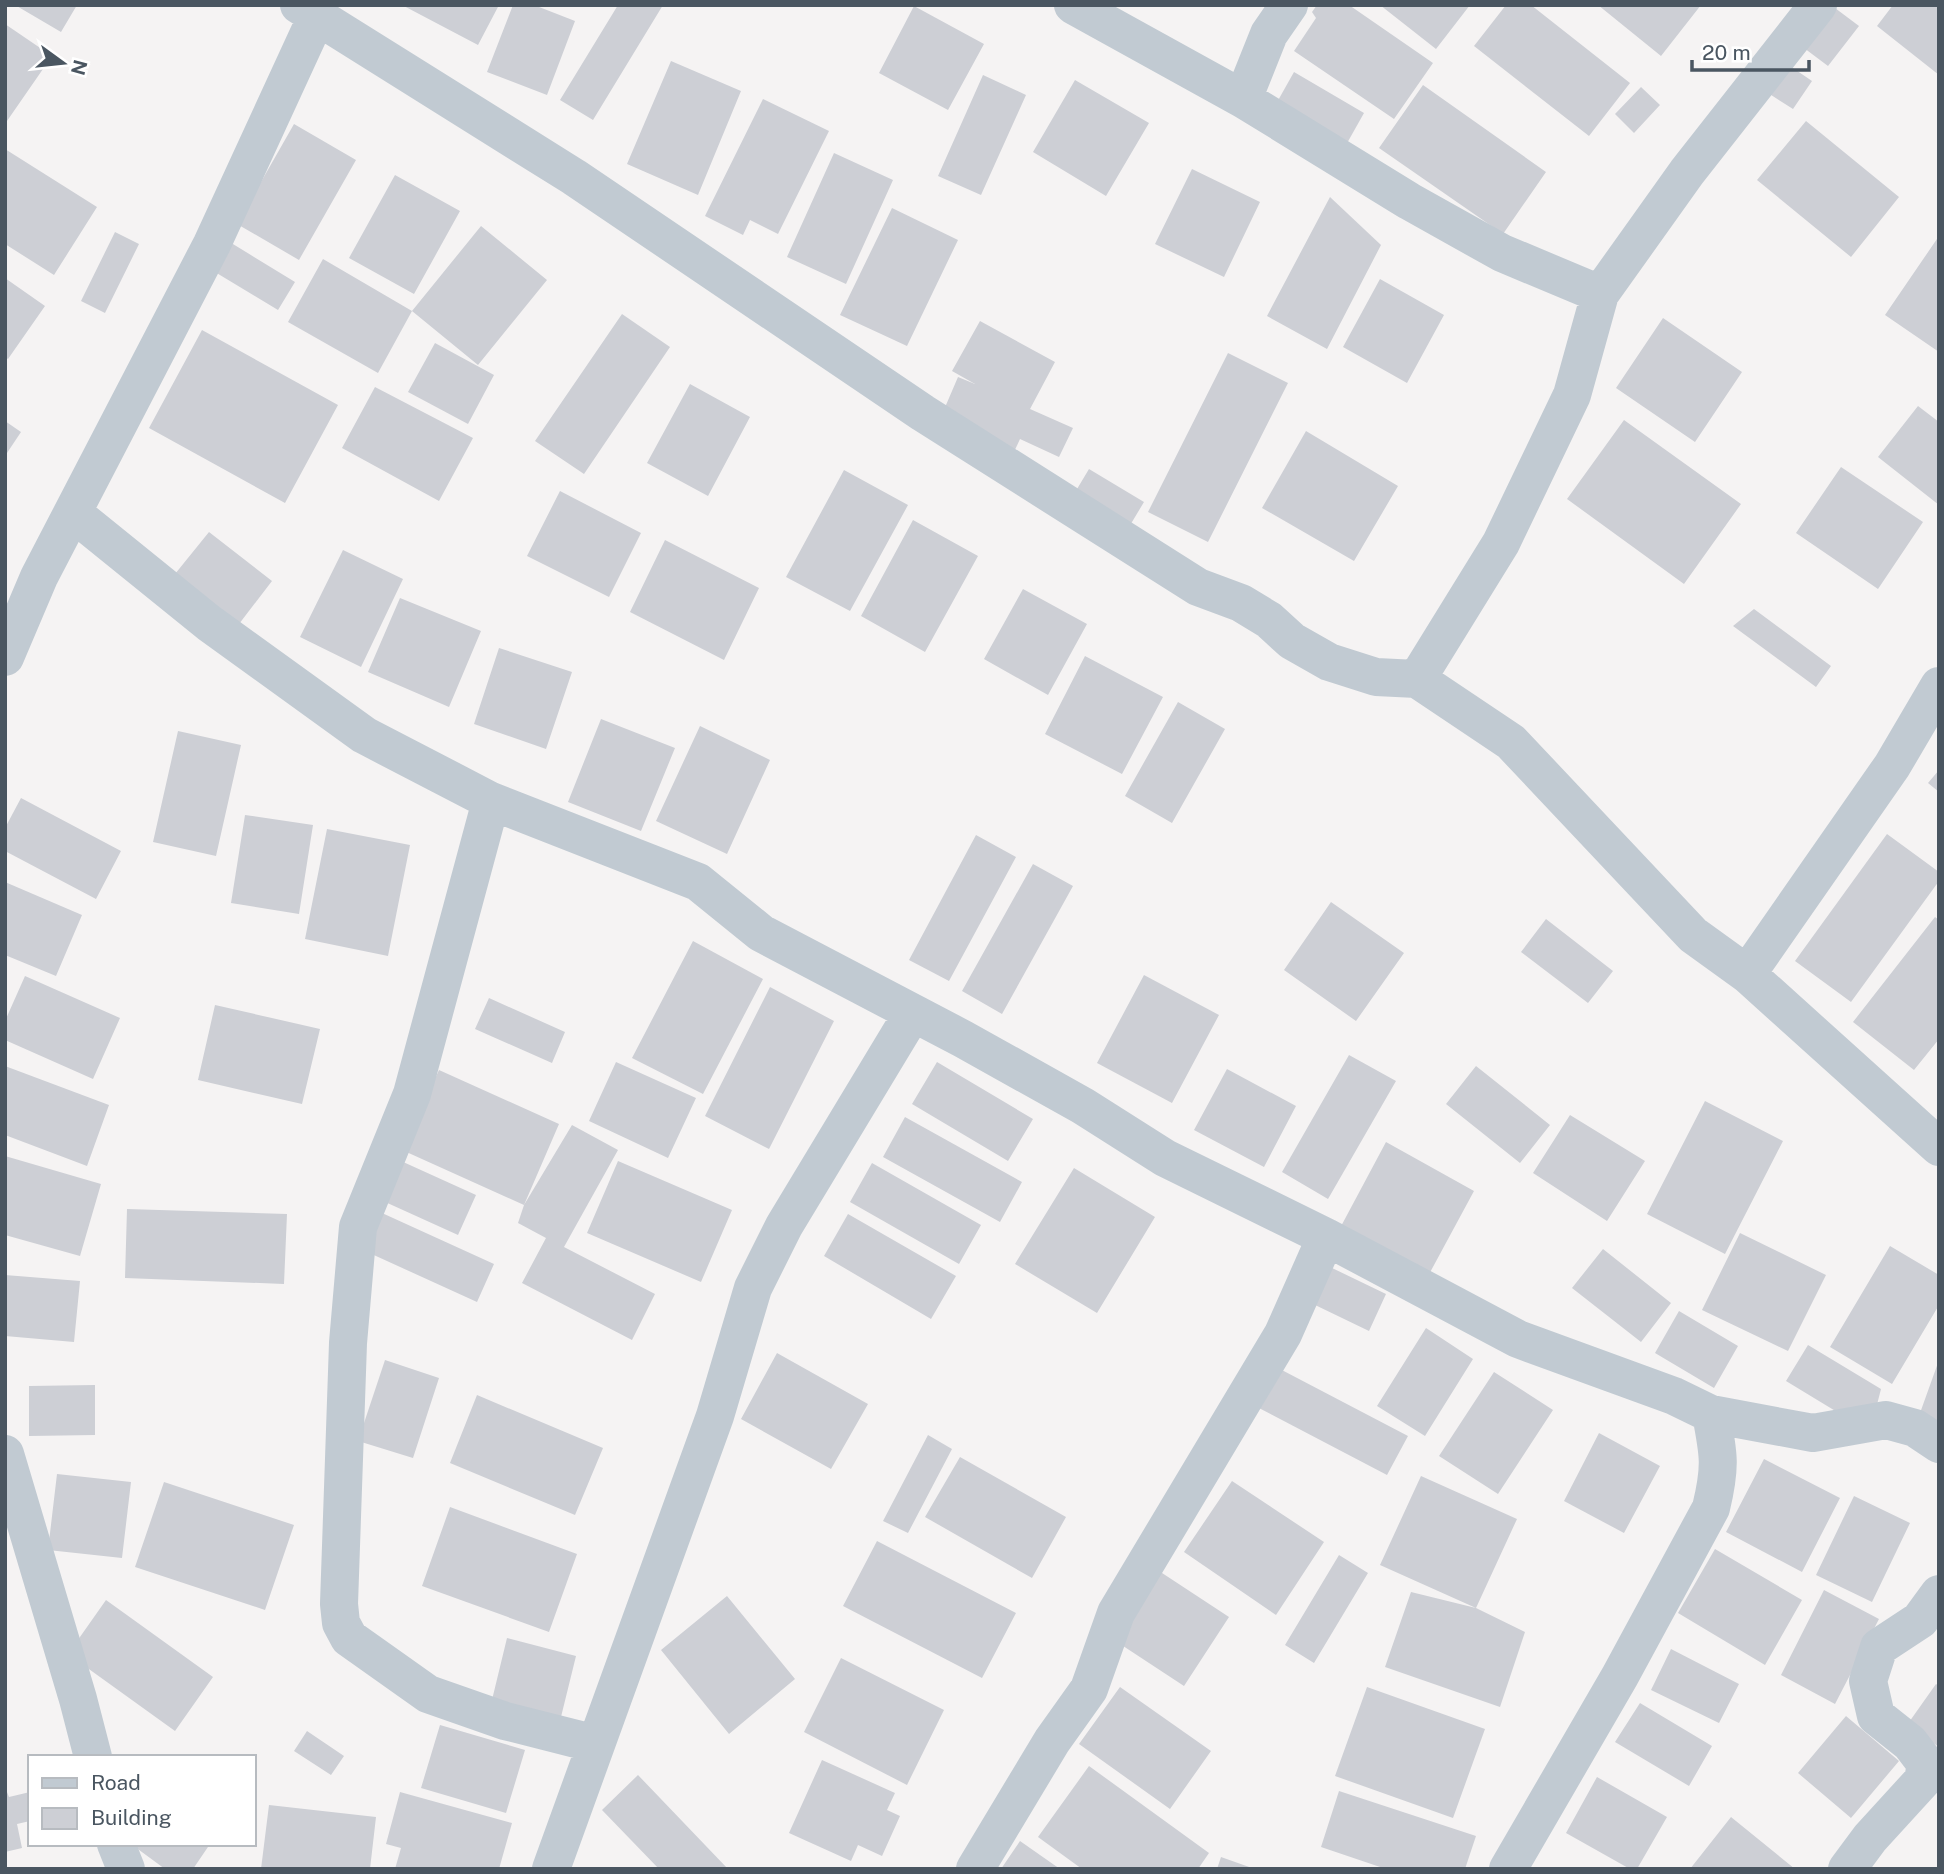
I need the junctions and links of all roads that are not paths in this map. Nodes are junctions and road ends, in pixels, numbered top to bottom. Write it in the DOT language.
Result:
graph roads {
  1 [pos="1073,5"];
  2 [pos="1289,5"];
  3 [pos="1818,5"];
  4 [pos="307,12"];
  5 [pos="1243,99"];
  6 [pos="1600,294"];
  7 [pos="73,513"];
  8 [pos="5,657"];
  9 [pos="1417,679"];
  10 [pos="1939,685"];
  11 [pos="491,801"];
  12 [pos="1747,974"];
  13 [pos="912,1013"];
  14 [pos="1939,1147"];
  15 [pos="1326,1237"];
  16 [pos="1711,1414"];
  17 [pos="1939,1444"];
  18 [pos="5,1454"];
  19 [pos="1939,1594"];
  20 [pos="596,1744"];
  21 [pos="92,1755"];
  22 [pos="117,1846"];
  23 [pos="126,1869"];
  24 [pos="551,1869"];
  25 [pos="975,1869"];
  26 [pos="1508,1869"];
  27 [pos="1847,1869"];
  1 -- 5 [label="street"];
  2 -- 5 [label="street"];
  3 -- 6 [label="street"];
  4 -- 7 [label="street"];
  4 -- 9 [label="street"];
  5 -- 6 [label="street"];
  6 -- 9 [label="street"];
  7 -- 8 [label="street"];
  7 -- 11 [label="street"];
  9 -- 12 [label="street"];
  10 -- 12 [label="street"];
  11 -- 13 [label="street"];
  11 -- 20 [label="street"];
  12 -- 14 [label="street"];
  13 -- 15 [label="street"];
  13 -- 20 [label="street"];
  15 -- 16 [label="street"];
  15 -- 25 [label="street"];
  16 -- 17 [label="street"];
  16 -- 26 [label="street"];
  18 -- 21 [label="street"];
  19 -- 27 [label="street"];
  20 -- 24 [label="street"];
  22 -- 23 [label="street"];
}
